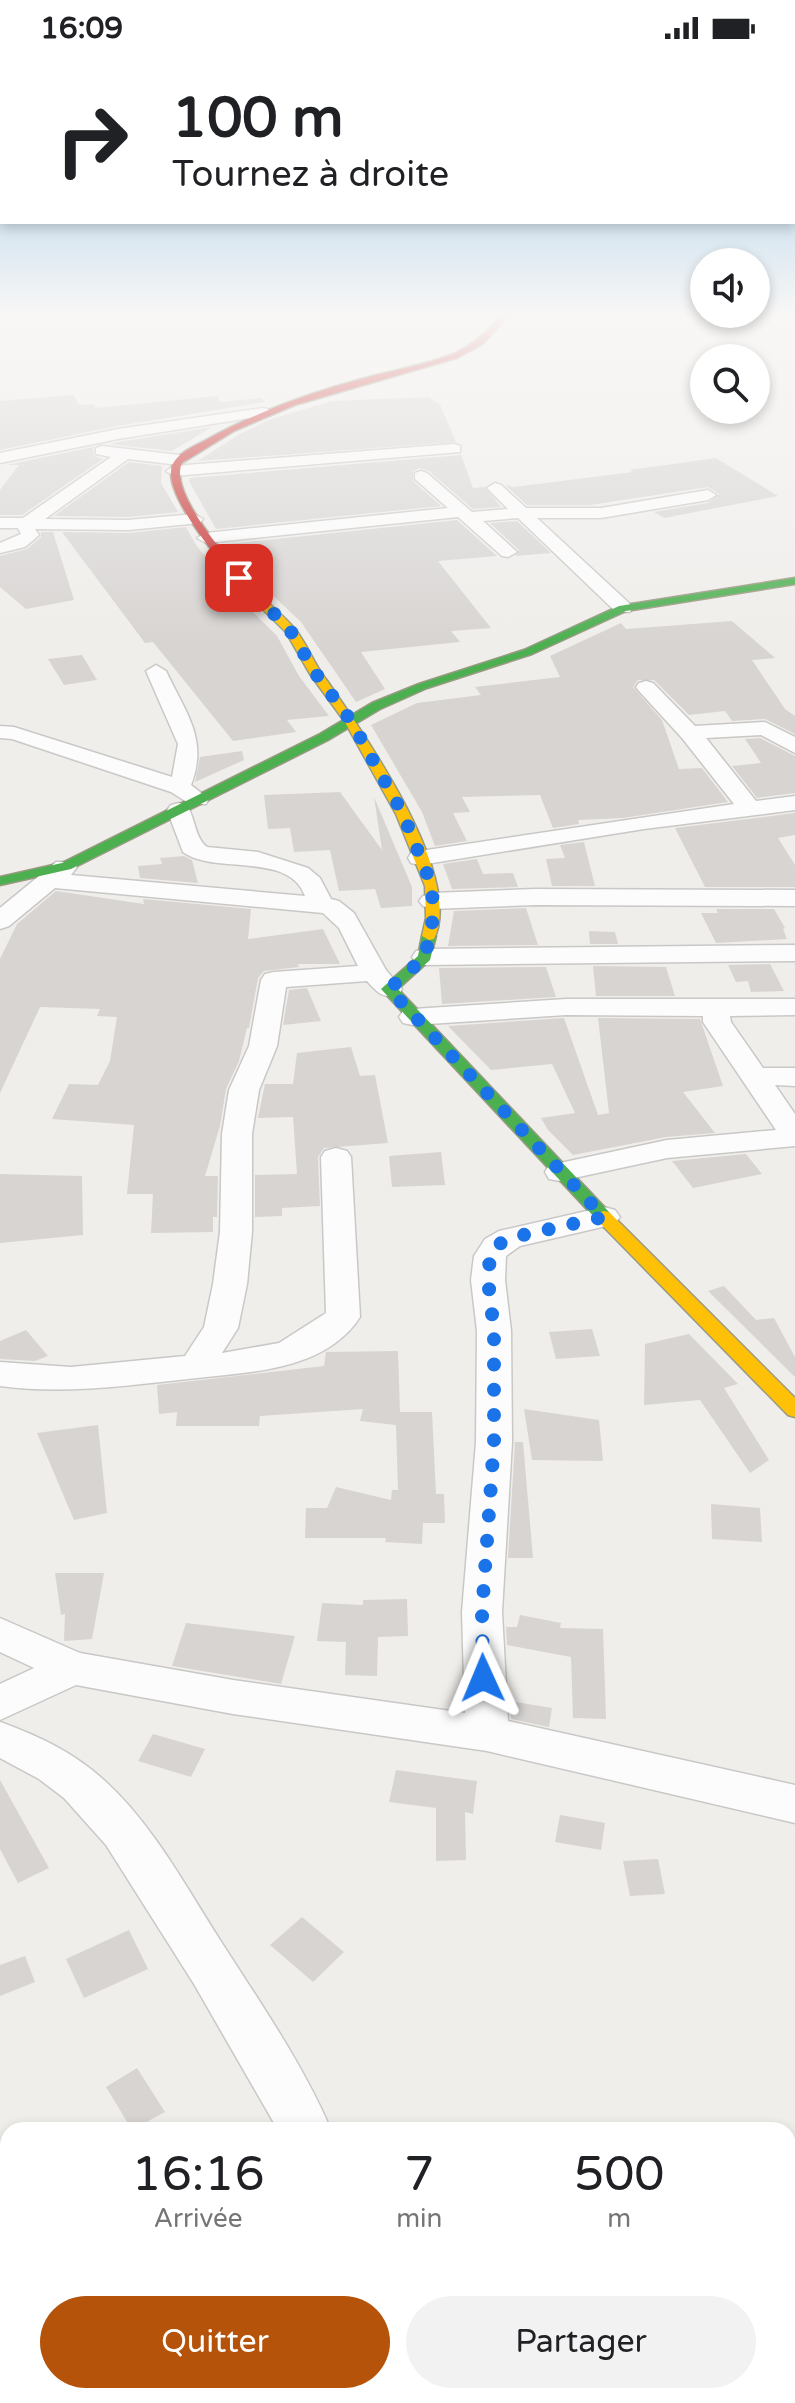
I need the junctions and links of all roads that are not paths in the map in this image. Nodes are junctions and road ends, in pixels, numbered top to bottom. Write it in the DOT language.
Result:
graph roads {
  1 [pos="172,427"];
  2 [pos="233,427"];
  3 [pos="51,446"];
  4 [pos="454,449"];
  5 [pos="125,454"];
  6 [pos="0,458"];
  7 [pos="176,465"];
  8 [pos="421,476"];
  9 [pos="495,488"];
  10 [pos="708,495"];
  11 [pos="521,513"];
  12 [pos="464,514"];
  13 [pos="194,519"];
  14 [pos="0,523"];
  15 [pos="25,525"];
  16 [pos="206,538"];
  17 [pos="0,548"];
  18 [pos="508,552"];
  19 [pos="795,581"];
  20 [pos="623,608"];
  21 [pos="156,671"];
  22 [pos="646,687"];
  23 [pos="351,721"];
  24 [pos="0,732"];
  25 [pos="690,733"];
  26 [pos="795,746"];
  27 [pos="185,799"];
  28 [pos="795,803"];
  29 [pos="750,809"];
  30 [pos="420,858"];
  31 [pos="57,873"];
  32 [pos="0,881"];
  33 [pos="795,898"];
  34 [pos="432,901"];
  35 [pos="320,904"];
  36 [pos="0,921"];
  37 [pos="795,953"];
  38 [pos="425,957"];
  39 [pos="382,981"];
  40 [pos="795,1007"];
  41 [pos="716,1008"];
  42 [pos="413,1017"];
  43 [pos="754,1076"];
  44 [pos="795,1077"];
  45 [pos="795,1136"];
  46 [pos="336,1157"];
  47 [pos="560,1172"];
  48 [pos="604,1217"];
  49 [pos="196,1366"];
  50 [pos="0,1374"];
  51 [pos="795,1410"];
  52 [pos="0,1634"];
  53 [pos="73,1668"];
  54 [pos="0,1703"];
  55 [pos="487,1734"];
  56 [pos="0,1740"];
  57 [pos="795,1804"];
  58 [pos="302,2122"];
  1 -- 3 [label="street"];
  2 -- 7 [label="street"];
  3 -- 5 [label="street"];
  3 -- 6 [label="street"];
  4 -- 7 [label="street"];
  5 -- 7 [label="street"];
  5 -- 15 [label="street"];
  7 -- 13 [label="street"];
  8 -- 12 [label="street"];
  9 -- 11 [label="street"];
  10 -- 11 [label="street"];
  11 -- 12 [label="street"];
  11 -- 20 [label="street"];
  12 -- 16 [label="street"];
  12 -- 18 [label="street"];
  13 -- 15 [label="street"];
  13 -- 16 [label="street"];
  14 -- 15 [label="street"];
  15 -- 17 [label="street"];
  16 -- 23 [label="street"];
  19 -- 20 [label="street"];
  20 -- 23 [label="street"];
  21 -- 27 [label="street"];
  22 -- 25 [label="street"];
  23 -- 27 [label="street"];
  23 -- 30 [label="street"];
  24 -- 27 [label="street"];
  25 -- 26 [label="street"];
  25 -- 29 [label="street"];
  27 -- 31 [label="street"];
  27 -- 35 [label="street"];
  28 -- 29 [label="street"];
  29 -- 30 [label="street"];
  30 -- 34 [label="street"];
  31 -- 32 [label="street"];
  31 -- 35 [label="street"];
  31 -- 36 [label="street"];
  33 -- 34 [label="street"];
  34 -- 38 [label="street"];
  35 -- 39 [label="street"];
  37 -- 38 [label="street"];
  38 -- 39 [label="street"];
  39 -- 42 [label="street"];
  39 -- 49 [label="street"];
  40 -- 41 [label="street"];
  41 -- 42 [label="street"];
  41 -- 43 [label="street"];
  42 -- 47 [label="street"];
  43 -- 44 [label="street"];
  43 -- 45 [label="street"];
  45 -- 47 [label="street"];
  46 -- 49 [label="street"];
  47 -- 48 [label="street"];
  48 -- 51 [label="street"];
  48 -- 55 [label="street"];
  49 -- 50 [label="street"];
  52 -- 53 [label="street"];
  53 -- 54 [label="street"];
  53 -- 55 [label="street"];
  55 -- 57 [label="street"];
  56 -- 58 [label="street"];
}
